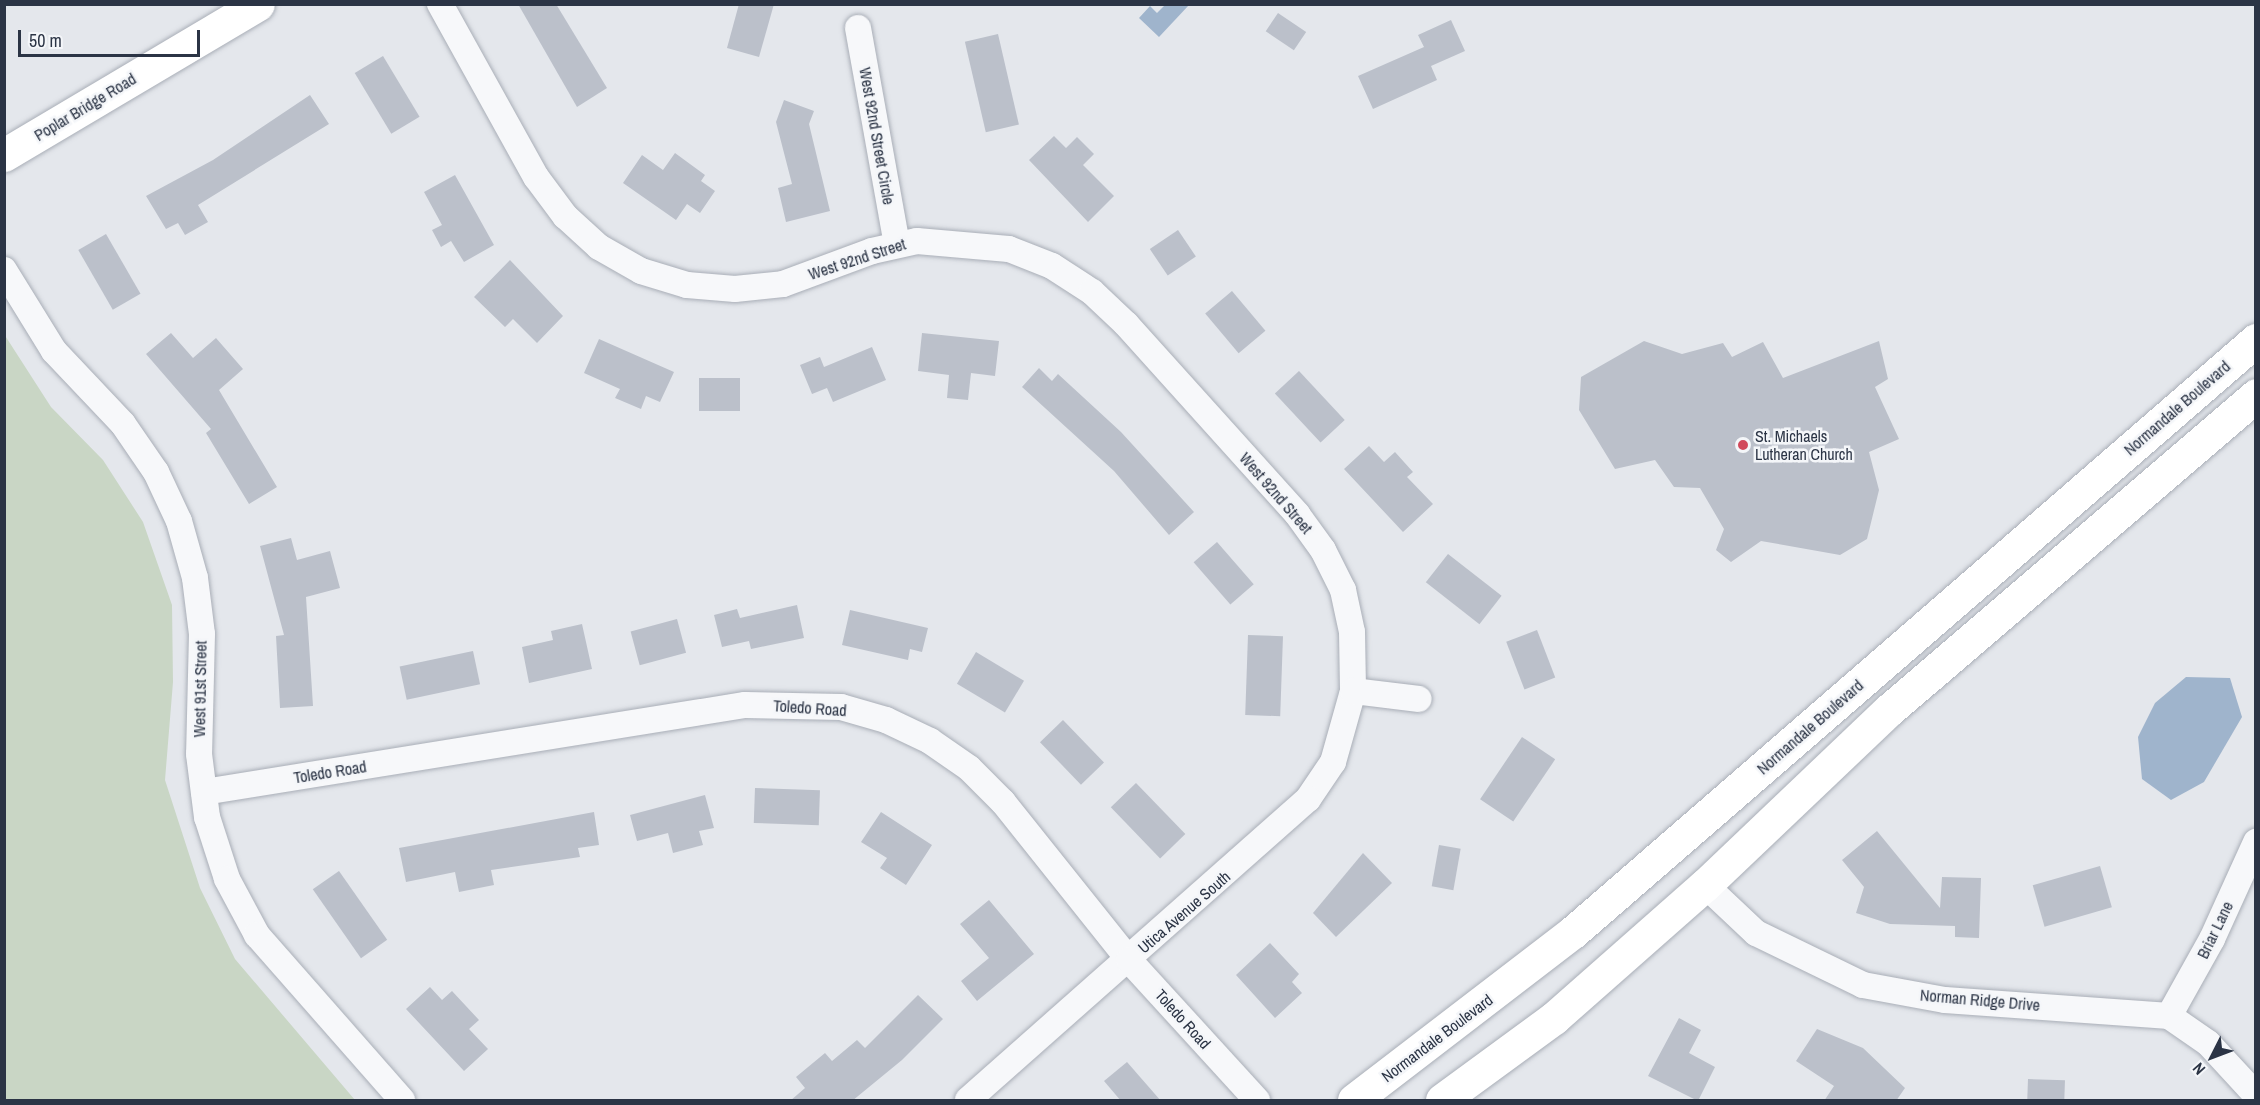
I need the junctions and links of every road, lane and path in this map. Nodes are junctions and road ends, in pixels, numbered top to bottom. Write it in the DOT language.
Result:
graph roads {
  1 [pos="440,4"];
  2 [pos="253,6"];
  3 [pos="858,28"];
  4 [pos="4,155"];
  5 [pos="897,244"];
  6 [pos="4,270"];
  7 [pos="2256,340"];
  8 [pos="2256,395"];
  9 [pos="1353,691"];
  10 [pos="1419,699"];
  11 [pos="204,792"];
  12 [pos="2256,842"];
  13 [pos="1705,885"];
  14 [pos="1129,960"];
  15 [pos="2169,1016"];
  16 [pos="2256,1095"];
  17 [pos="402,1101"];
  18 [pos="968,1101"];
  19 [pos="1257,1101"];
  20 [pos="1354,1101"];
  21 [pos="1442,1101"];
  1 -- 5 [label="street, West 92nd Street"];
  2 -- 4 [label="main road, Poplar Bridge Road"];
  3 -- 5 [label="street, West 92nd Street Circle"];
  5 -- 9 [label="street, West 92nd Street"];
  6 -- 11 [label="street, West 91st Street"];
  7 -- 20 [label="main road, Normandale Boulevard"];
  8 -- 13 [label="main road"];
  9 -- 10 [label="street"];
  9 -- 14 [label="street, Utica Avenue South"];
  11 -- 14 [label="street, Toledo Road"];
  11 -- 17 [label="street, West 91st Street"];
  12 -- 15 [label="street, Briar Lane"];
  13 -- 15 [label="street, Norman Ridge Drive"];
  13 -- 21 [label="main road"];
  14 -- 18 [label="street, Utica Avenue South"];
  14 -- 19 [label="street, Toledo Road"];
  15 -- 16 [label="street"];
}
